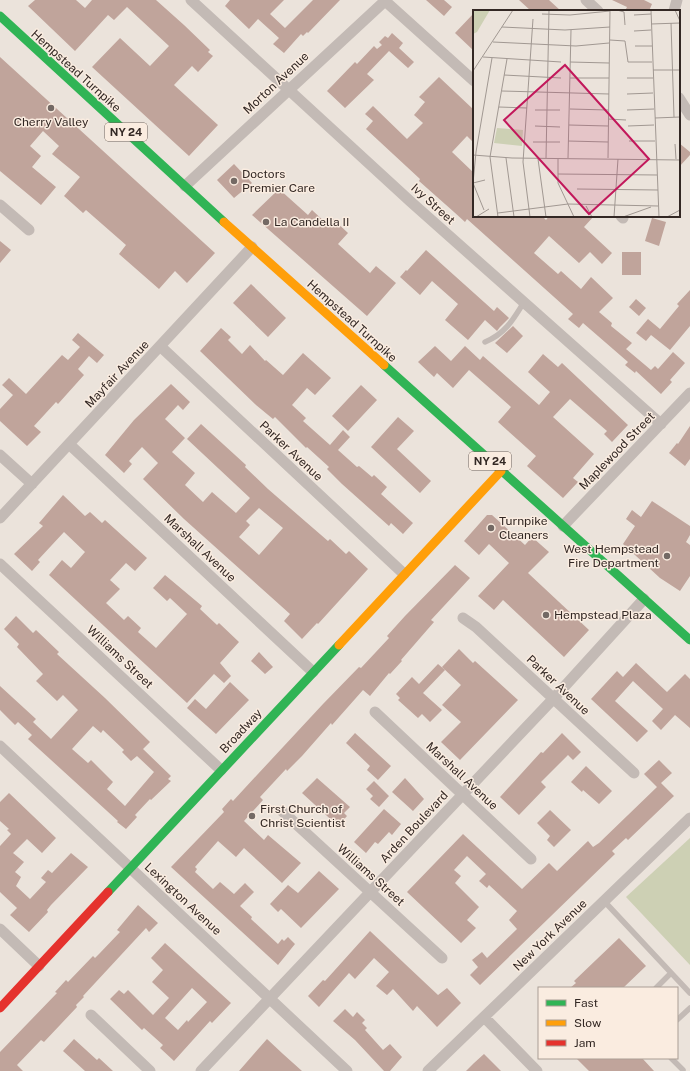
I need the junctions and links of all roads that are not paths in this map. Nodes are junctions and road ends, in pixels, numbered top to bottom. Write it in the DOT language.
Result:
graph roads {
  1 [pos="191,0"];
  2 [pos="385,0"];
  3 [pos="586,0"];
  4 [pos="677,0"];
  5 [pos="597,10"];
  6 [pos="674,10"];
  7 [pos="0,16"];
  8 [pos="473,80"];
  9 [pos="288,90"];
  10 [pos="680,100"];
  11 [pos="690,115"];
  12 [pos="185,186"];
  13 [pos="0,205"];
  14 [pos="29,230"];
  15 [pos="252,247"];
  16 [pos="524,302"];
  17 [pos="485,342"];
  18 [pos="160,346"];
  19 [pos="690,393"];
  20 [pos="660,424"];
  21 [pos="69,444"];
  22 [pos="0,455"];
  23 [pos="501,470"];
  24 [pos="32,484"];
  25 [pos="0,518"];
  26 [pos="563,526"];
  27 [pos="0,564"];
  28 [pos="404,574"];
  29 [pos="644,599"];
  30 [pos="463,618"];
  31 [pos="690,639"];
  32 [pos="313,672"];
  33 [pos="554,698"];
  34 [pos="375,712"];
  35 [pos="0,746"];
  36 [pos="221,770"];
  37 [pos="634,773"];
  38 [pos="462,795"];
  39 [pos="282,811"];
  40 [pos="690,818"];
  41 [pos="531,859"];
  42 [pos="131,868"];
  43 [pos="371,892"];
  44 [pos="604,901"];
  45 [pos="0,929"];
  46 [pos="442,958"];
  47 [pos="39,966"];
  48 [pos="671,973"];
  49 [pos="657,987"];
  50 [pos="690,994"];
  51 [pos="270,998"];
  52 [pos="0,1008"];
  53 [pos="690,1008"];
  54 [pos="91,1015"];
  55 [pos="484,1017"];
  56 [pos="678,1019"];
  57 [pos="672,1059"];
  58 [pos="683,1070"];
  59 [pos="150,1071"];
  60 [pos="201,1071"];
  61 [pos="347,1071"];
  62 [pos="428,1071"];
  63 [pos="537,1071"];
  1 -- 9 [label="street, Ivy Street"];
  2 -- 8 [label="street"];
  2 -- 9 [label="street, Morton Avenue"];
  3 -- 5 [label="street"];
  4 -- 6 [label="street"];
  7 -- 12 [label="main road, Hempstead Turnpike / NY 24"];
  9 -- 12 [label="street, Morton Avenue"];
  9 -- 16 [label="street, Ivy Street"];
  10 -- 11 [label="street"];
  12 -- 15 [label="main road, Hempstead Turnpike / NY 24"];
  13 -- 14 [label="street"];
  15 -- 18 [label="street, Mayfair Avenue"];
  15 -- 23 [label="main road, Hempstead Turnpike / NY 24"];
  16 -- 17 [label="lane"];
  16 -- 20 [label="street, Ivy Street"];
  18 -- 21 [label="street, Mayfair Avenue"];
  18 -- 28 [label="street, Parker Avenue"];
  19 -- 20 [label="street, Maplewood Street"];
  20 -- 26 [label="street, Maplewood Street"];
  21 -- 24 [label="street, Mayfair Avenue"];
  21 -- 32 [label="street, Marshall Avenue"];
  22 -- 24 [label="street"];
  23 -- 26 [label="main road, Hempstead Turnpike / NY 24"];
  23 -- 28 [label="main road, Broadway"];
  24 -- 25 [label="street, Mayfair Avenue"];
  26 -- 29 [label="main road, Hempstead Turnpike / NY 24"];
  27 -- 36 [label="street, Williams Street"];
  28 -- 32 [label="main road, Broadway"];
  29 -- 31 [label="main road, Hempstead Turnpike / NY 24"];
  29 -- 33 [label="street, Arden Boulevard"];
  30 -- 33 [label="street, Parker Avenue"];
  32 -- 36 [label="main road, Broadway"];
  33 -- 37 [label="street, Parker Avenue"];
  33 -- 38 [label="street, Arden Boulevard"];
  34 -- 38 [label="street, Marshall Avenue"];
  35 -- 42 [label="street, Lexington Avenue"];
  36 -- 42 [label="main road, Broadway"];
  38 -- 41 [label="street, Marshall Avenue"];
  38 -- 43 [label="street, Arden Boulevard"];
  39 -- 43 [label="street, Williams Street"];
  40 -- 44 [label="street, New York Avenue"];
  42 -- 47 [label="main road, Broadway"];
  42 -- 51 [label="street, Lexington Avenue"];
  43 -- 46 [label="street, Williams Street"];
  43 -- 51 [label="street, Arden Boulevard"];
  44 -- 48 [label="lane"];
  44 -- 55 [label="street, New York Avenue"];
  45 -- 47 [label="street"];
  47 -- 52 [label="main road, Broadway"];
  48 -- 49 [label="lane"];
  48 -- 50 [label="lane"];
  51 -- 60 [label="street, Arden Boulevard"];
  51 -- 61 [label="street, Lexington Avenue"];
  53 -- 56 [label="lane"];
  54 -- 59 [label="street"];
  55 -- 62 [label="street, New York Avenue"];
  55 -- 63 [label="street"];
  57 -- 58 [label="lane"];
}
